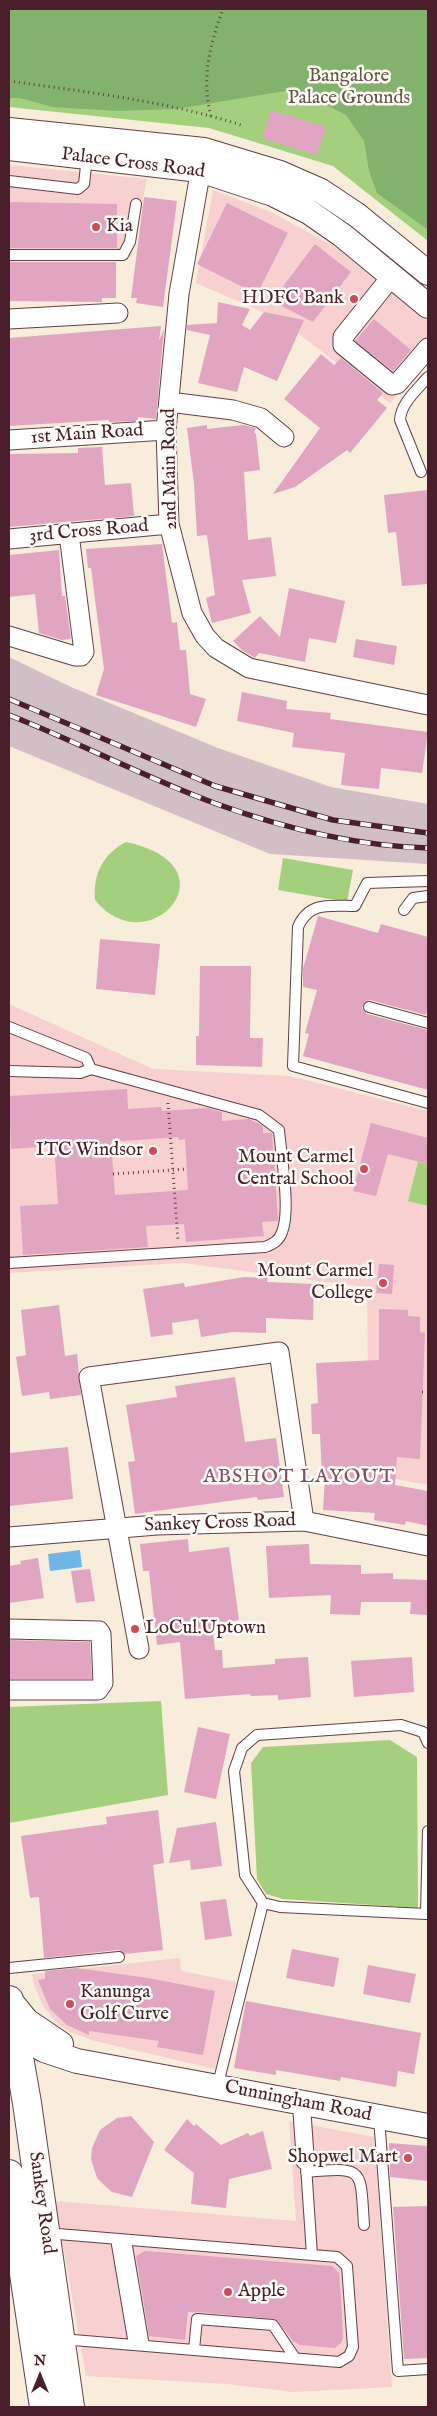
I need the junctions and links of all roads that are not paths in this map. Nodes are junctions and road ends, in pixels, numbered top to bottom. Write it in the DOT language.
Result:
graph roads {
  1 [pos="9,130"];
  2 [pos="9,148"];
  3 [pos="87,157"];
  4 [pos="202,160"];
  5 [pos="9,181"];
  6 [pos="136,204"];
  7 [pos="9,255"];
  8 [pos="428,273"];
  9 [pos="392,276"];
  10 [pos="428,306"];
  11 [pos="118,313"];
  12 [pos="9,319"];
  13 [pos="428,348"];
  14 [pos="428,377"];
  15 [pos="168,402"];
  16 [pos="166,430"];
  17 [pos="284,437"];
  18 [pos="9,440"];
  19 [pos="421,472"];
  20 [pos="168,524"];
  21 [pos="69,534"];
  22 [pos="9,539"];
  23 [pos="9,636"];
  24 [pos="428,706"];
  25 [pos="428,881"];
  26 [pos="428,896"];
  27 [pos="404,910"];
  28 [pos="369,1007"];
  29 [pos="428,1023"];
  30 [pos="9,1027"];
  31 [pos="91,1069"];
  32 [pos="9,1071"];
  33 [pos="428,1102"];
  34 [pos="9,1263"];
  35 [pos="304,1521"];
  36 [pos="116,1528"];
  37 [pos="9,1537"];
  38 [pos="428,1546"];
  39 [pos="9,1629"];
  40 [pos="139,1648"];
  41 [pos="9,1690"];
  42 [pos="428,1743"];
  43 [pos="428,1831"];
  44 [pos="263,1903"];
  45 [pos="120,1957"];
  46 [pos="9,1968"];
  47 [pos="9,1999"];
  48 [pos="32,2043"];
  49 [pos="23,2082"];
  50 [pos="212,2086"];
  51 [pos="302,2104"];
  52 [pos="379,2118"];
  53 [pos="428,2126"];
  54 [pos="306,2169"];
  55 [pos="9,2174"];
  56 [pos="364,2225"];
  57 [pos="45,2233"];
  58 [pos="121,2239"];
  59 [pos="312,2255"];
  60 [pos="60,2339"];
  61 [pos="139,2345"];
  62 [pos="194,2350"];
  63 [pos="295,2358"];
  64 [pos="428,2369"];
  65 [pos="44,2407"];
  66 [pos="70,2407"];
  1 -- 4 [label="street, Palace Cross Road"];
  2 -- 3 [label="street, Palace Cross Road"];
  3 -- 4 [label="street, Palace Cross Road"];
  3 -- 5 [label="lane"];
  4 -- 8 [label="street, Palace Cross Road"];
  4 -- 9 [label="street, Palace Cross Road"];
  4 -- 15 [label="street, 2nd Main Road"];
  6 -- 7 [label="lane"];
  9 -- 10 [label="street, Palace Cross Road"];
  9 -- 13 [label="street"];
  11 -- 12 [label="street"];
  14 -- 19 [label="lane"];
  15 -- 16 [label="street, 2nd Main Road"];
  15 -- 17 [label="street"];
  16 -- 18 [label="street, 1st Main Road"];
  16 -- 20 [label="street, 2nd Main Road"];
  20 -- 21 [label="street, 3rd Cross Road"];
  20 -- 24 [label="street, 2nd Main Road"];
  21 -- 22 [label="street, 3rd Cross Road"];
  21 -- 23 [label="street"];
  25 -- 33 [label="lane"];
  26 -- 27 [label="lane"];
  28 -- 29 [label="lane"];
  30 -- 31 [label="lane"];
  31 -- 32 [label="lane"];
  31 -- 34 [label="lane"];
  35 -- 36 [label="street, Sankey Cross Road"];
  35 -- 36 [label="street"];
  35 -- 38 [label="street, Sankey Cross Road"];
  36 -- 37 [label="street, Sankey Cross Road"];
  36 -- 40 [label="street"];
  39 -- 41 [label="street"];
  42 -- 44 [label="lane"];
  43 -- 44 [label="lane"];
  44 -- 50 [label="lane"];
  45 -- 46 [label="lane"];
  47 -- 49 [label="main road, Sankey Road"];
  47 -- 50 [label="street"];
  48 -- 50 [label="street, Cunningham Road"];
  49 -- 50 [label="street"];
  49 -- 57 [label="main road, Sankey Road"];
  50 -- 51 [label="street, Cunningham Road"];
  51 -- 52 [label="street, Cunningham Road"];
  51 -- 54 [label="lane"];
  52 -- 53 [label="street, Cunningham Road"];
  52 -- 64 [label="lane"];
  54 -- 56 [label="lane"];
  54 -- 59 [label="lane"];
  55 -- 65 [label="main road, Sankey Road"];
  57 -- 58 [label="lane"];
  57 -- 60 [label="main road, Sankey Road"];
  58 -- 59 [label="lane"];
  58 -- 61 [label="lane"];
  59 -- 63 [label="lane"];
  60 -- 61 [label="lane"];
  60 -- 66 [label="main road, Sankey Road"];
  61 -- 62 [label="lane"];
  62 -- 63 [label="lane"];
  62 -- 63 [label="lane"];
}
